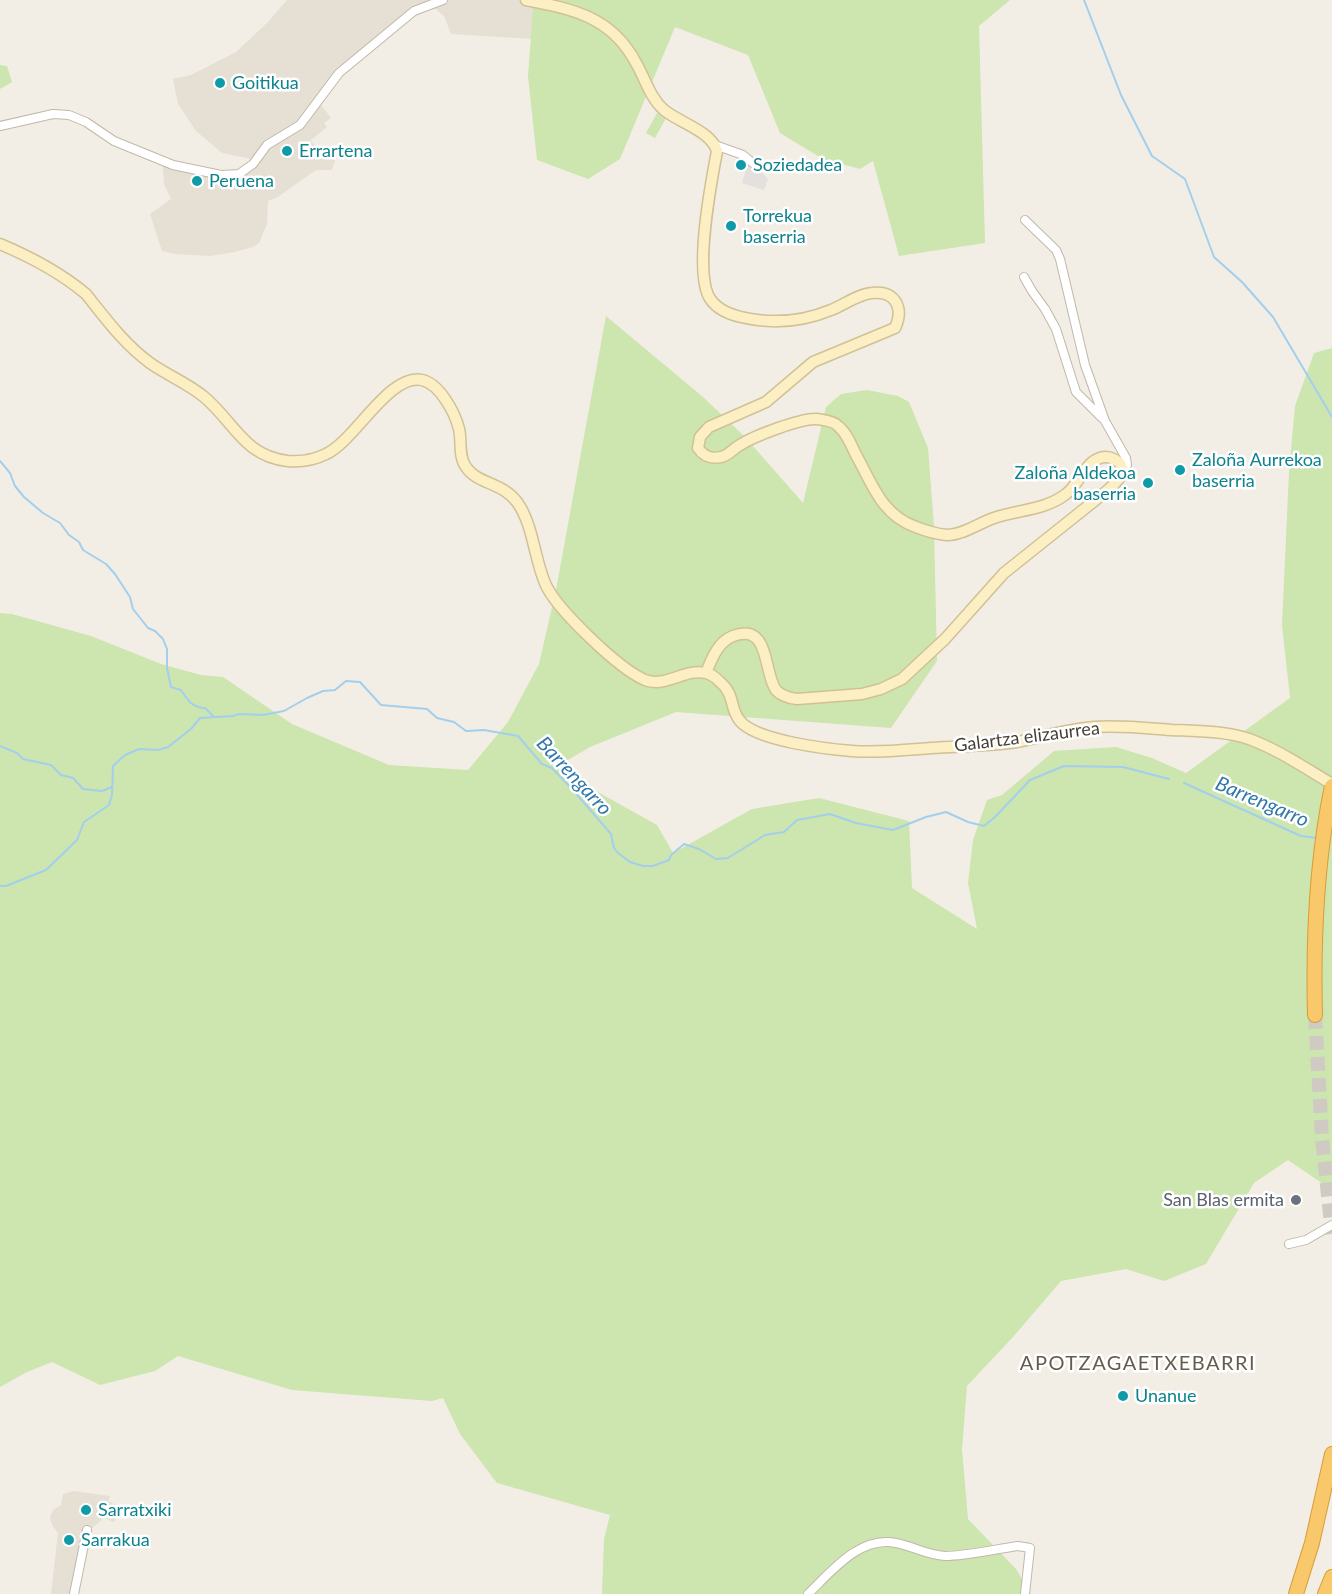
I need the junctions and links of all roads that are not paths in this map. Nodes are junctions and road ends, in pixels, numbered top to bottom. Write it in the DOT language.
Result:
graph roads {
  1 [pos="443,0"];
  2 [pos="526,0"];
  3 [pos="0,126"];
  4 [pos="715,145"];
  5 [pos="754,164"];
  6 [pos="1025,220"];
  7 [pos="0,244"];
  8 [pos="1024,277"];
  9 [pos="1106,422"];
  10 [pos="1122,469"];
  11 [pos="706,673"];
  12 [pos="1332,785"];
  13 [pos="1315,1015"];
  14 [pos="1332,1225"];
  15 [pos="1289,1244"];
  16 [pos="1332,1454"];
  17 [pos="87,1530"];
  18 [pos="1332,1577"];
  19 [pos="74,1594"];
  20 [pos="808,1594"];
  21 [pos="1025,1594"];
  22 [pos="1296,1594"];
  23 [pos="1325,1594"];
  1 -- 3 [label="street"];
  2 -- 4 [label="street"];
  4 -- 5 [label="street"];
  4 -- 10 [label="street"];
  6 -- 9 [label="street"];
  7 -- 11 [label="street"];
  8 -- 9 [label="street"];
  9 -- 10 [label="street"];
  10 -- 11 [label="street"];
  11 -- 12 [label="street, Galartza elizaurrea"];
  12 -- 13 [label="highway"];
  14 -- 15 [label="street"];
  16 -- 22 [label="highway"];
  17 -- 19 [label="street"];
  18 -- 23 [label="highway"];
  20 -- 21 [label="street"];
}
